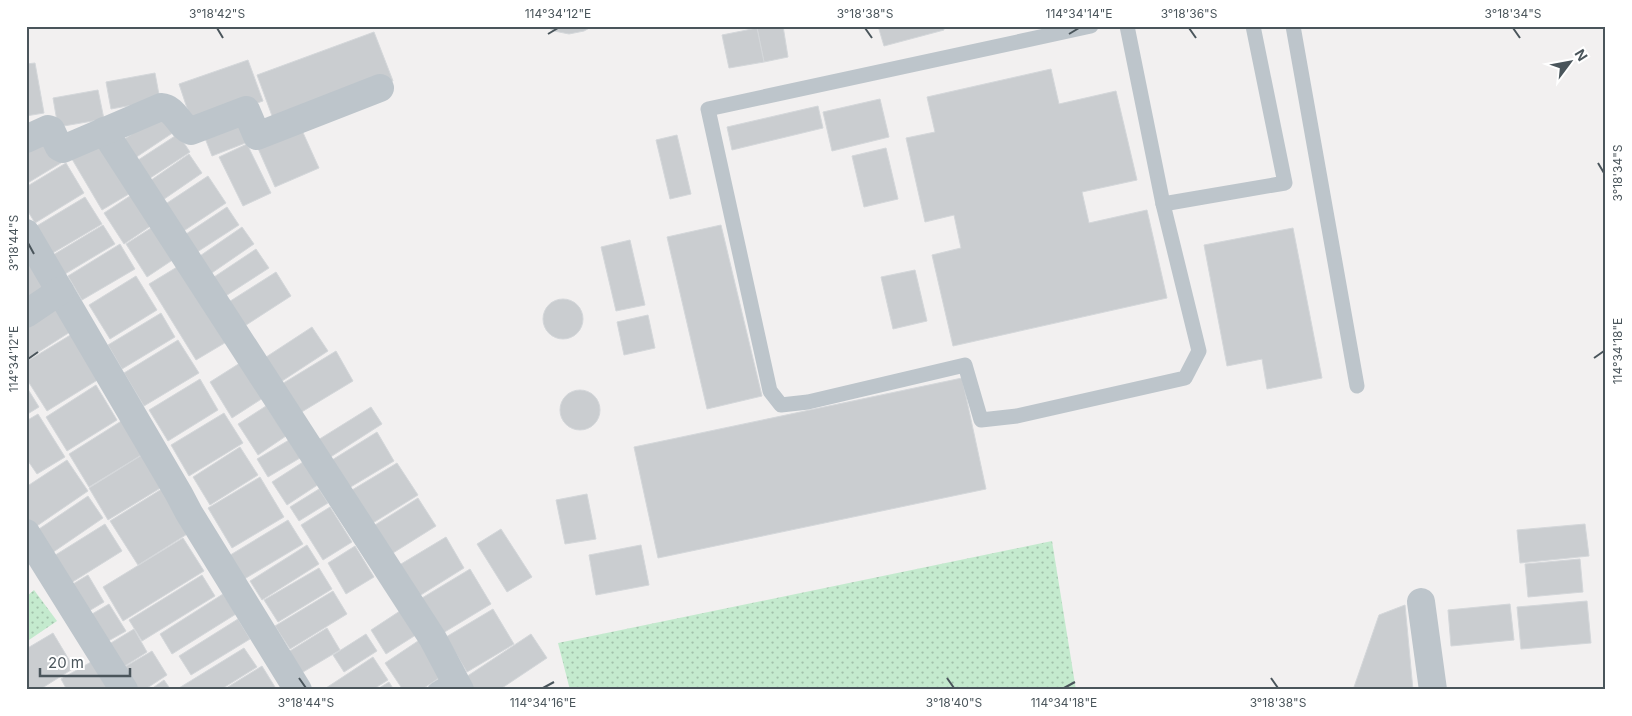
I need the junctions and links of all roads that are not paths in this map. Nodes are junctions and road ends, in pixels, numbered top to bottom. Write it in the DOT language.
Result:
graph roads {
  1 [pos="1091,26"];
  2 [pos="1128,26"];
  3 [pos="1253,26"];
  4 [pos="1293,26"];
  5 [pos="380,88"];
  6 [pos="104,132"];
  7 [pos="26,139"];
  8 [pos="1163,204"];
  9 [pos="26,233"];
  10 [pos="60,291"];
  11 [pos="26,314"];
  12 [pos="1357,386"];
  13 [pos="26,533"];
  14 [pos="1421,602"];
  15 [pos="450,686"];
  16 [pos="124,690"];
  17 [pos="298,690"];
  18 [pos="1433,690"];
  1 -- 8 [label="lane"];
  2 -- 8 [label="lane"];
  3 -- 8 [label="lane"];
  4 -- 12 [label="lane"];
  5 -- 6 [label="street"];
  6 -- 7 [label="street"];
  6 -- 15 [label="street"];
  9 -- 10 [label="street"];
  10 -- 11 [label="street"];
  10 -- 17 [label="street"];
  13 -- 16 [label="street"];
  14 -- 18 [label="street"];
}
